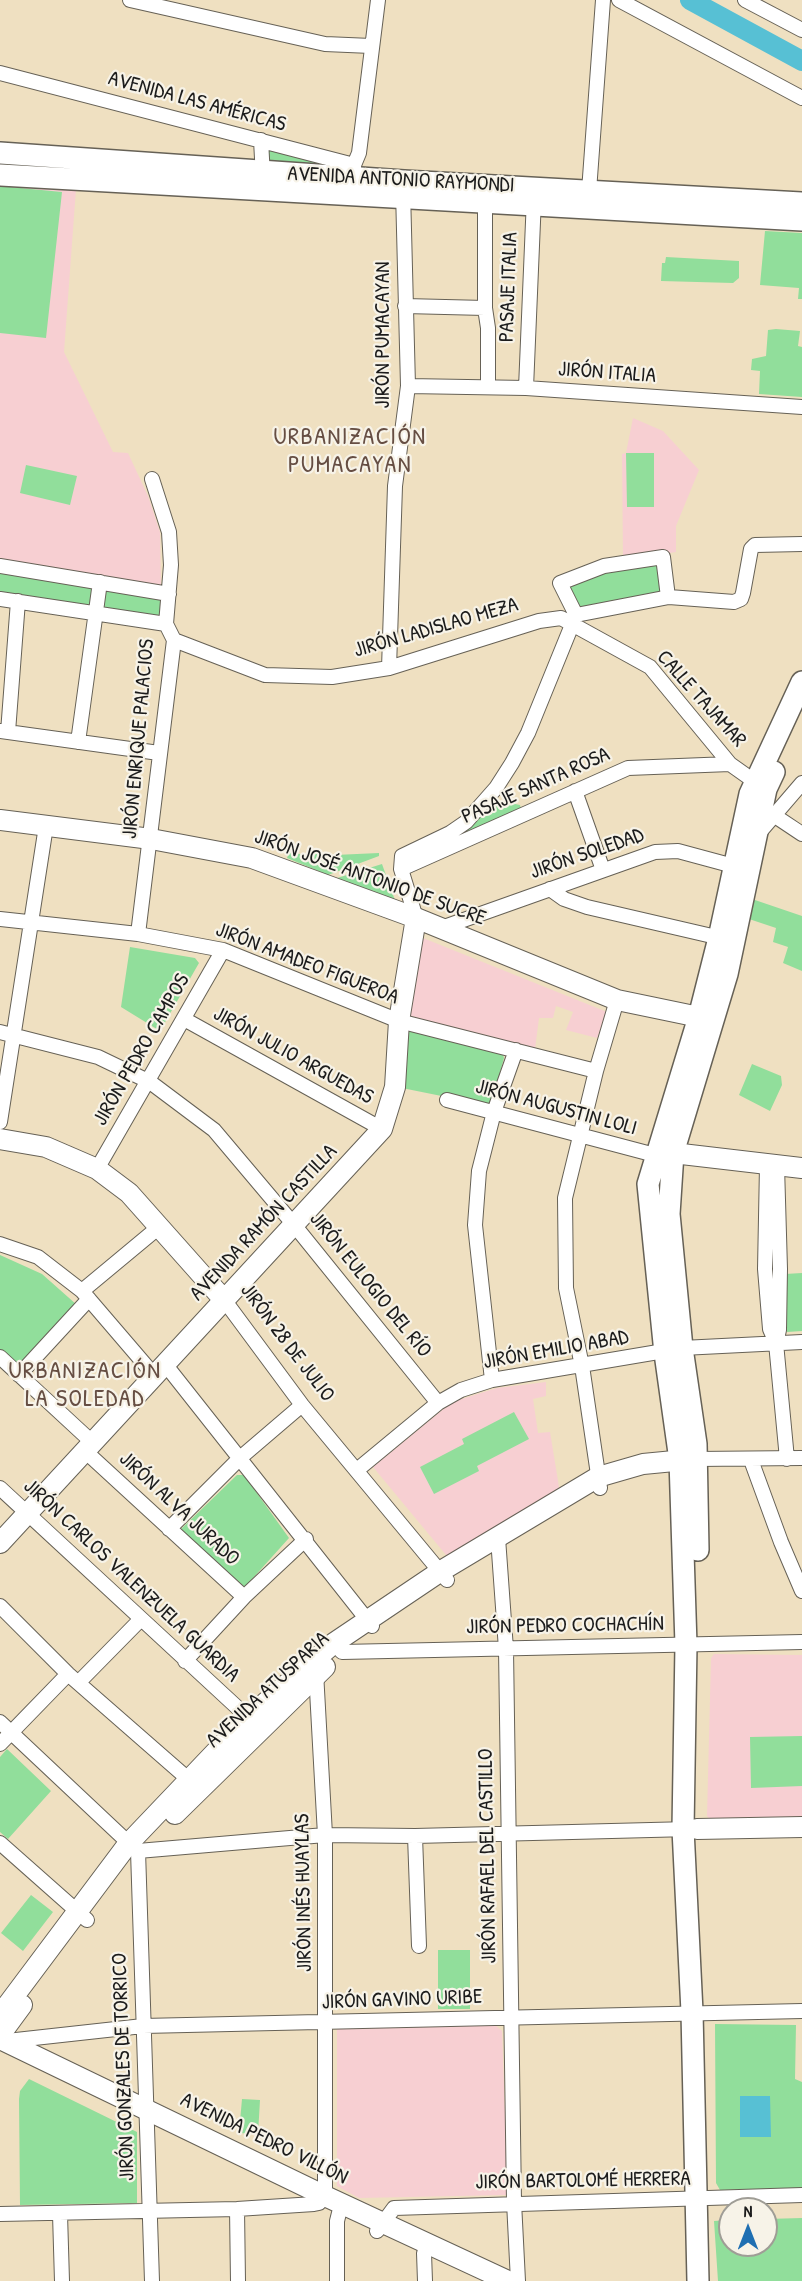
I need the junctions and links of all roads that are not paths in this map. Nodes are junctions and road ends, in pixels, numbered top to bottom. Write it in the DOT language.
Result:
graph roads {
  1 [pos="130,0"];
  2 [pos="378,0"];
  3 [pos="603,0"];
  4 [pos="619,0"];
  5 [pos="745,0"];
  6 [pos="802,30"];
  7 [pos="371,46"];
  8 [pos="0,73"];
  9 [pos="802,98"];
  10 [pos="261,140"];
  11 [pos="5,154"];
  12 [pos="160,175"];
  13 [pos="5,176"];
  14 [pos="354,179"];
  15 [pos="263,181"];
  16 [pos="403,190"];
  17 [pos="589,190"];
  18 [pos="534,196"];
  19 [pos="485,201"];
  20 [pos="802,203"];
  21 [pos="802,220"];
  22 [pos="405,306"];
  23 [pos="485,308"];
  24 [pos="408,386"];
  25 [pos="488,386"];
  26 [pos="526,388"];
  27 [pos="802,407"];
  28 [pos="152,479"];
  29 [pos="802,544"];
  30 [pos="0,566"];
  31 [pos="100,582"];
  32 [pos="169,594"];
  33 [pos="668,597"];
  34 [pos="0,598"];
  35 [pos="18,601"];
  36 [pos="96,612"];
  37 [pos="574,618"];
  38 [pos="166,624"];
  39 [pos="174,640"];
  40 [pos="389,668"];
  41 [pos="802,682"];
  42 [pos="802,712"];
  43 [pos="4,731"];
  44 [pos="78,742"];
  45 [pos="159,753"];
  46 [pos="730,764"];
  47 [pos="802,783"];
  48 [pos="760,785"];
  49 [pos="575,791"];
  50 [pos="775,816"];
  51 [pos="0,820"];
  52 [pos="46,826"];
  53 [pos="802,834"];
  54 [pos="748,838"];
  55 [pos="151,839"];
  56 [pos="742,868"];
  57 [pos="401,869"];
  58 [pos="603,870"];
  59 [pos="549,889"];
  60 [pos="416,918"];
  61 [pos="0,919"];
  62 [pos="32,922"];
  63 [pos="441,928"];
  64 [pos="138,934"];
  65 [pos="727,940"];
  66 [pos="223,950"];
  67 [pos="617,1000"];
  68 [pos="184,1019"];
  69 [pos="706,1020"];
  70 [pos="399,1021"];
  71 [pos="0,1032"];
  72 [pos="15,1034"];
  73 [pos="516,1050"];
  74 [pos="596,1071"];
  75 [pos="150,1082"];
  76 [pos="447,1101"];
  77 [pos="494,1112"];
  78 [pos="0,1122"];
  79 [pos="382,1129"];
  80 [pos="579,1136"];
  81 [pos="0,1139"];
  82 [pos="664,1154"];
  83 [pos="772,1166"];
  84 [pos="802,1168"];
  85 [pos="97,1169"];
  86 [pos="295,1226"];
  87 [pos="159,1227"];
  88 [pos="0,1244"];
  89 [pos="85,1295"];
  90 [pos="225,1301"];
  91 [pos="802,1342"];
  92 [pos="776,1343"];
  93 [pos="673,1351"];
  94 [pos="0,1357"];
  95 [pos="582,1366"];
  96 [pos="159,1370"];
  97 [pos="19,1375"];
  98 [pos="492,1380"];
  99 [pos="438,1403"];
  100 [pos="302,1405"];
  101 [pos="89,1447"];
  102 [pos="240,1458"];
  103 [pos="802,1458"];
  104 [pos="786,1459"];
  105 [pos="688,1460"];
  106 [pos="751,1460"];
  107 [pos="357,1470"];
  108 [pos="599,1482"];
  109 [pos="0,1488"];
  110 [pos="28,1513"];
  111 [pos="169,1529"];
  112 [pos="306,1539"];
  113 [pos="0,1543"];
  114 [pos="499,1543"];
  115 [pos="444,1576"];
  116 [pos="802,1591"];
  117 [pos="244,1597"];
  118 [pos="0,1606"];
  119 [pos="141,1619"];
  120 [pos="371,1624"];
  121 [pos="802,1642"];
  122 [pos="693,1645"];
  123 [pos="338,1648"];
  124 [pos="506,1649"];
  125 [pos="185,1661"];
  126 [pos="312,1669"];
  127 [pos="73,1678"];
  128 [pos="0,1722"];
  129 [pos="254,1724"];
  130 [pos="12,1732"];
  131 [pos="0,1744"];
  132 [pos="194,1784"];
  133 [pos="802,1827"];
  134 [pos="690,1829"];
  135 [pos="507,1834"];
  136 [pos="325,1835"];
  137 [pos="415,1836"];
  138 [pos="0,1843"];
  139 [pos="133,1847"];
  140 [pos="81,1916"];
  141 [pos="419,1946"];
  142 [pos="802,2011"];
  143 [pos="699,2012"];
  144 [pos="0,2015"];
  145 [pos="512,2017"];
  146 [pos="327,2023"];
  147 [pos="143,2026"];
  148 [pos="1,2042"];
  149 [pos="147,2115"];
  150 [pos="802,2195"];
  151 [pos="322,2199"];
  152 [pos="701,2199"];
  153 [pos="514,2202"];
  154 [pos="237,2209"];
  155 [pos="343,2209"];
  156 [pos="149,2210"];
  157 [pos="0,2214"];
  158 [pos="60,2214"];
  159 [pos="380,2227"];
  160 [pos="424,2253"];
  161 [pos="62,2281"];
  162 [pos="152,2281"];
  163 [pos="238,2281"];
  164 [pos="337,2281"];
  165 [pos="425,2281"];
  166 [pos="479,2281"];
  167 [pos="508,2281"];
  168 [pos="518,2281"];
  169 [pos="698,2281"];
  170 [pos="709,2281"];
  1 -- 7 [label="street"];
  2 -- 7 [label="street"];
  3 -- 17 [label="street"];
  4 -- 9 [label="street"];
  5 -- 6 [label="street"];
  7 -- 14 [label="street"];
  8 -- 10 [label="street, AVENIDA LAS AMÉRICAS"];
  10 -- 14 [label="street, AVENIDA LAS AMÉRICAS"];
  10 -- 15 [label="street"];
  11 -- 12 [label="main road, AVENIDA ANTONIO RAYMONDI"];
  11 -- 13 [label="main road"];
  12 -- 13 [label="main road, AVENIDA ANTONIO RAYMONDI"];
  12 -- 15 [label="main road, AVENIDA ANTONIO RAYMONDI"];
  14 -- 15 [label="main road, AVENIDA ANTONIO RAYMONDI"];
  14 -- 16 [label="main road, AVENIDA ANTONIO RAYMONDI"];
  16 -- 18 [label="main road, AVENIDA ANTONIO RAYMONDI"];
  16 -- 19 [label="main road, AVENIDA ANTONIO RAYMONDI"];
  16 -- 22 [label="street, JIRÓN PUMACAYAN"];
  17 -- 18 [label="main road, AVENIDA ANTONIO RAYMONDI"];
  17 -- 20 [label="main road, AVENIDA ANTONIO RAYMONDI"];
  18 -- 19 [label="main road, AVENIDA ANTONIO RAYMONDI"];
  18 -- 21 [label="main road, AVENIDA ANTONIO RAYMONDI"];
  18 -- 26 [label="street, PASAJE ITALIA"];
  19 -- 23 [label="street"];
  22 -- 23 [label="street"];
  22 -- 24 [label="street, JIRÓN PUMACAYAN"];
  23 -- 25 [label="street"];
  24 -- 25 [label="street, JIRÓN ITALIA"];
  24 -- 40 [label="street, JIRÓN PUMACAYAN"];
  25 -- 26 [label="street, JIRÓN ITALIA"];
  26 -- 27 [label="street, JIRÓN ITALIA"];
  28 -- 32 [label="street, JIRÓN ENRIQUE PALACIOS"];
  29 -- 33 [label="street, JIRÓN LADISLAO MEZA"];
  30 -- 31 [label="street"];
  31 -- 32 [label="street"];
  31 -- 36 [label="street"];
  32 -- 38 [label="street, JIRÓN ENRIQUE PALACIOS"];
  33 -- 37 [label="street, JIRÓN LADISLAO MEZA"];
  33 -- 37 [label="street"];
  34 -- 35 [label="street"];
  35 -- 36 [label="street"];
  35 -- 43 [label="street"];
  36 -- 38 [label="street"];
  36 -- 44 [label="street"];
  37 -- 40 [label="street, JIRÓN LADISLAO MEZA"];
  37 -- 46 [label="street, CALLE TAJAMAR"];
  37 -- 57 [label="street"];
  38 -- 39 [label="street, JIRÓN ENRIQUE PALACIOS"];
  39 -- 40 [label="street, JIRÓN LADISLAO MEZA"];
  39 -- 45 [label="street, JIRÓN ENRIQUE PALACIOS"];
  41 -- 48 [label="main road"];
  42 -- 48 [label="main road"];
  43 -- 44 [label="street"];
  44 -- 45 [label="street"];
  45 -- 55 [label="street, JIRÓN ENRIQUE PALACIOS"];
  46 -- 48 [label="street, CALLE TAJAMAR"];
  46 -- 49 [label="street, PASAJE SANTA ROSA"];
  47 -- 50 [label="street"];
  48 -- 54 [label="main road"];
  49 -- 57 [label="street, PASAJE SANTA ROSA"];
  49 -- 58 [label="street"];
  50 -- 53 [label="street"];
  50 -- 54 [label="street"];
  51 -- 52 [label="main road, JIRÓN JOSÉ ANTONIO DE SUCRE"];
  52 -- 55 [label="main road, JIRÓN JOSÉ ANTONIO DE SUCRE"];
  52 -- 62 [label="street"];
  54 -- 56 [label="main road"];
  55 -- 60 [label="main road, JIRÓN JOSÉ ANTONIO DE SUCRE"];
  55 -- 64 [label="street, JIRÓN ENRIQUE PALACIOS"];
  56 -- 58 [label="street, JIRÓN SOLEDAD"];
  56 -- 65 [label="main road"];
  57 -- 60 [label="street, AVENIDA RAMÓN CASTILLA"];
  58 -- 59 [label="street, JIRÓN SOLEDAD"];
  59 -- 63 [label="street, JIRÓN SOLEDAD"];
  59 -- 65 [label="street"];
  60 -- 63 [label="main road, JIRÓN JOSÉ ANTONIO DE SUCRE"];
  60 -- 70 [label="main road, AVENIDA RAMÓN CASTILLA"];
  61 -- 62 [label="street, JIRÓN AMADEO FIGUEROA"];
  62 -- 64 [label="street, JIRÓN AMADEO FIGUEROA"];
  62 -- 72 [label="street"];
  63 -- 67 [label="main road, JIRÓN JOSÉ ANTONIO DE SUCRE"];
  64 -- 66 [label="street, JIRÓN AMADEO FIGUEROA"];
  65 -- 69 [label="main road"];
  66 -- 68 [label="street, JIRÓN PEDRO CAMPOS"];
  66 -- 70 [label="street, JIRÓN AMADEO FIGUEROA"];
  67 -- 69 [label="main road, JIRÓN JOSÉ ANTONIO DE SUCRE"];
  67 -- 74 [label="street"];
  68 -- 75 [label="street, JIRÓN PEDRO CAMPOS"];
  68 -- 79 [label="street, JIRÓN JULIO ARGUEDAS"];
  69 -- 82 [label="main road"];
  70 -- 73 [label="street, JIRÓN AMADEO FIGUEROA"];
  70 -- 79 [label="main road, AVENIDA RAMÓN CASTILLA"];
  71 -- 72 [label="street, JIRÓN EULOGIO DEL RÍO"];
  72 -- 75 [label="street, JIRÓN EULOGIO DEL RÍO"];
  72 -- 78 [label="street"];
  73 -- 74 [label="street, JIRÓN AMADEO FIGUEROA"];
  73 -- 77 [label="street"];
  74 -- 80 [label="street"];
  75 -- 85 [label="street, JIRÓN PEDRO CAMPOS"];
  75 -- 86 [label="street, JIRÓN EULOGIO DEL RÍO"];
  76 -- 77 [label="street, JIRÓN AUGUSTIN LOLI"];
  77 -- 80 [label="street, JIRÓN AUGUSTIN LOLI"];
  77 -- 98 [label="street"];
  79 -- 86 [label="main road, AVENIDA RAMÓN CASTILLA"];
  80 -- 82 [label="street, JIRÓN AUGUSTIN LOLI"];
  80 -- 95 [label="street"];
  81 -- 85 [label="main road, JIRÓN 28 DE JULIO"];
  82 -- 83 [label="main road"];
  82 -- 93 [label="main road"];
  83 -- 84 [label="main road"];
  83 -- 92 [label="street"];
  85 -- 87 [label="main road, JIRÓN 28 DE JULIO"];
  86 -- 90 [label="main road, AVENIDA RAMÓN CASTILLA"];
  86 -- 99 [label="street, JIRÓN EULOGIO DEL RÍO"];
  87 -- 89 [label="street"];
  87 -- 90 [label="main road, JIRÓN 28 DE JULIO"];
  88 -- 89 [label="street"];
  89 -- 96 [label="street"];
  89 -- 97 [label="street"];
  90 -- 96 [label="main road, AVENIDA RAMÓN CASTILLA"];
  90 -- 100 [label="street, JIRÓN 28 DE JULIO"];
  91 -- 92 [label="street, JIRÓN EMILIO ABAD"];
  92 -- 93 [label="street, JIRÓN EMILIO ABAD"];
  92 -- 104 [label="street"];
  93 -- 95 [label="street, JIRÓN EMILIO ABAD"];
  93 -- 105 [label="main road"];
  94 -- 97 [label="street, JIRÓN ALVA JURADO"];
  95 -- 98 [label="street, JIRÓN EMILIO ABAD"];
  95 -- 108 [label="street"];
  96 -- 101 [label="main road, AVENIDA RAMÓN CASTILLA"];
  96 -- 102 [label="street"];
  97 -- 101 [label="street, JIRÓN ALVA JURADO"];
  98 -- 99 [label="street, JIRÓN EMILIO ABAD"];
  99 -- 107 [label="street, JIRÓN EMILIO ABAD"];
  100 -- 102 [label="street"];
  100 -- 107 [label="street, JIRÓN 28 DE JULIO"];
  101 -- 110 [label="main road, AVENIDA RAMÓN CASTILLA"];
  101 -- 111 [label="street, JIRÓN ALVA JURADO"];
  102 -- 111 [label="street"];
  102 -- 112 [label="street"];
  103 -- 104 [label="street"];
  104 -- 106 [label="street"];
  105 -- 106 [label="street"];
  105 -- 108 [label="main road, AVENIDA ATUSPARIA"];
  105 -- 122 [label="main road"];
  106 -- 116 [label="street"];
  107 -- 115 [label="street, JIRÓN 28 DE JULIO"];
  108 -- 114 [label="main road, AVENIDA ATUSPARIA"];
  109 -- 110 [label="street, JIRÓN CARLOS VALENZUELA GUARDIA"];
  110 -- 113 [label="main road, AVENIDA RAMÓN CASTILLA"];
  110 -- 119 [label="street, JIRÓN CARLOS VALENZUELA GUARDIA"];
  111 -- 117 [label="street, JIRÓN ALVA JURADO"];
  112 -- 117 [label="street"];
  112 -- 120 [label="street"];
  114 -- 115 [label="main road, AVENIDA ATUSPARIA"];
  114 -- 124 [label="street, JIRÓN RAFAEL DEL CASTILLO"];
  115 -- 120 [label="main road, AVENIDA ATUSPARIA"];
  117 -- 125 [label="street"];
  118 -- 127 [label="street"];
  119 -- 125 [label="street, JIRÓN CARLOS VALENZUELA GUARDIA"];
  119 -- 127 [label="street"];
  120 -- 123 [label="main road, AVENIDA ATUSPARIA"];
  121 -- 122 [label="street, JIRÓN PEDRO COCHACHÍN"];
  122 -- 124 [label="street, JIRÓN PEDRO COCHACHÍN"];
  122 -- 134 [label="main road"];
  123 -- 124 [label="street, JIRÓN PEDRO COCHACHÍN"];
  123 -- 126 [label="main road, AVENIDA ATUSPARIA"];
  124 -- 135 [label="street, JIRÓN RAFAEL DEL CASTILLO"];
  125 -- 129 [label="street, JIRÓN CARLOS VALENZUELA GUARDIA"];
  126 -- 129 [label="main road, AVENIDA ATUSPARIA"];
  126 -- 136 [label="street, JIRÓN INÉS HUAYLAS"];
  127 -- 130 [label="street"];
  127 -- 132 [label="street"];
  128 -- 130 [label="street"];
  129 -- 132 [label="main road, AVENIDA ATUSPARIA"];
  130 -- 131 [label="street"];
  130 -- 139 [label="street"];
  132 -- 139 [label="main road, AVENIDA ATUSPARIA"];
  133 -- 134 [label="main road"];
  134 -- 135 [label="street"];
  134 -- 143 [label="main road"];
  135 -- 137 [label="street"];
  135 -- 145 [label="street, JIRÓN RAFAEL DEL CASTILLO"];
  136 -- 137 [label="street"];
  136 -- 139 [label="street"];
  136 -- 146 [label="street, JIRÓN INÉS HUAYLAS"];
  137 -- 141 [label="street"];
  138 -- 140 [label="street"];
  139 -- 140 [label="main road, AVENIDA ATUSPARIA"];
  139 -- 147 [label="street, JIRÓN GONZALES DE TORRICO"];
  140 -- 144 [label="main road, AVENIDA ATUSPARIA"];
  140 -- 148 [label="main road, AVENIDA ATUSPARIA"];
  142 -- 143 [label="street, JIRÓN GAVINO URIBE"];
  143 -- 145 [label="street, JIRÓN GAVINO URIBE"];
  143 -- 152 [label="main road"];
  145 -- 146 [label="street, JIRÓN GAVINO URIBE"];
  145 -- 153 [label="street, JIRÓN RAFAEL DEL CASTILLO"];
  146 -- 147 [label="street, JIRÓN GAVINO URIBE"];
  146 -- 151 [label="street, JIRÓN INÉS HUAYLAS"];
  147 -- 148 [label="street, JIRÓN GAVINO URIBE"];
  147 -- 149 [label="street, JIRÓN GONZALES DE TORRICO"];
  148 -- 149 [label="main road, AVENIDA PEDRO VILLÓN"];
  149 -- 151 [label="main road, AVENIDA PEDRO VILLÓN"];
  149 -- 156 [label="street, JIRÓN GONZALES DE TORRICO"];
  150 -- 152 [label="street, JIRÓN BARTOLOMÉ HERRERA"];
  151 -- 154 [label="street"];
  151 -- 155 [label="main road, AVENIDA PEDRO VILLÓN"];
  152 -- 153 [label="street, JIRÓN BARTOLOMÉ HERRERA"];
  152 -- 169 [label="main road"];
  152 -- 170 [label="main road"];
  153 -- 159 [label="street, JIRÓN BARTOLOMÉ HERRERA"];
  153 -- 168 [label="street, JIRÓN RAFAEL DEL CASTILLO"];
  154 -- 156 [label="street"];
  154 -- 163 [label="street"];
  155 -- 159 [label="main road, AVENIDA PEDRO VILLÓN"];
  155 -- 164 [label="street"];
  156 -- 158 [label="street"];
  156 -- 162 [label="street, JIRÓN GONZALES DE TORRICO"];
  157 -- 158 [label="street"];
  158 -- 161 [label="street"];
  159 -- 160 [label="main road, AVENIDA PEDRO VILLÓN"];
  159 -- 167 [label="main road, AVENIDA PEDRO VILLÓN"];
  160 -- 165 [label="street"];
  160 -- 166 [label="main road, AVENIDA PEDRO VILLÓN"];
}
